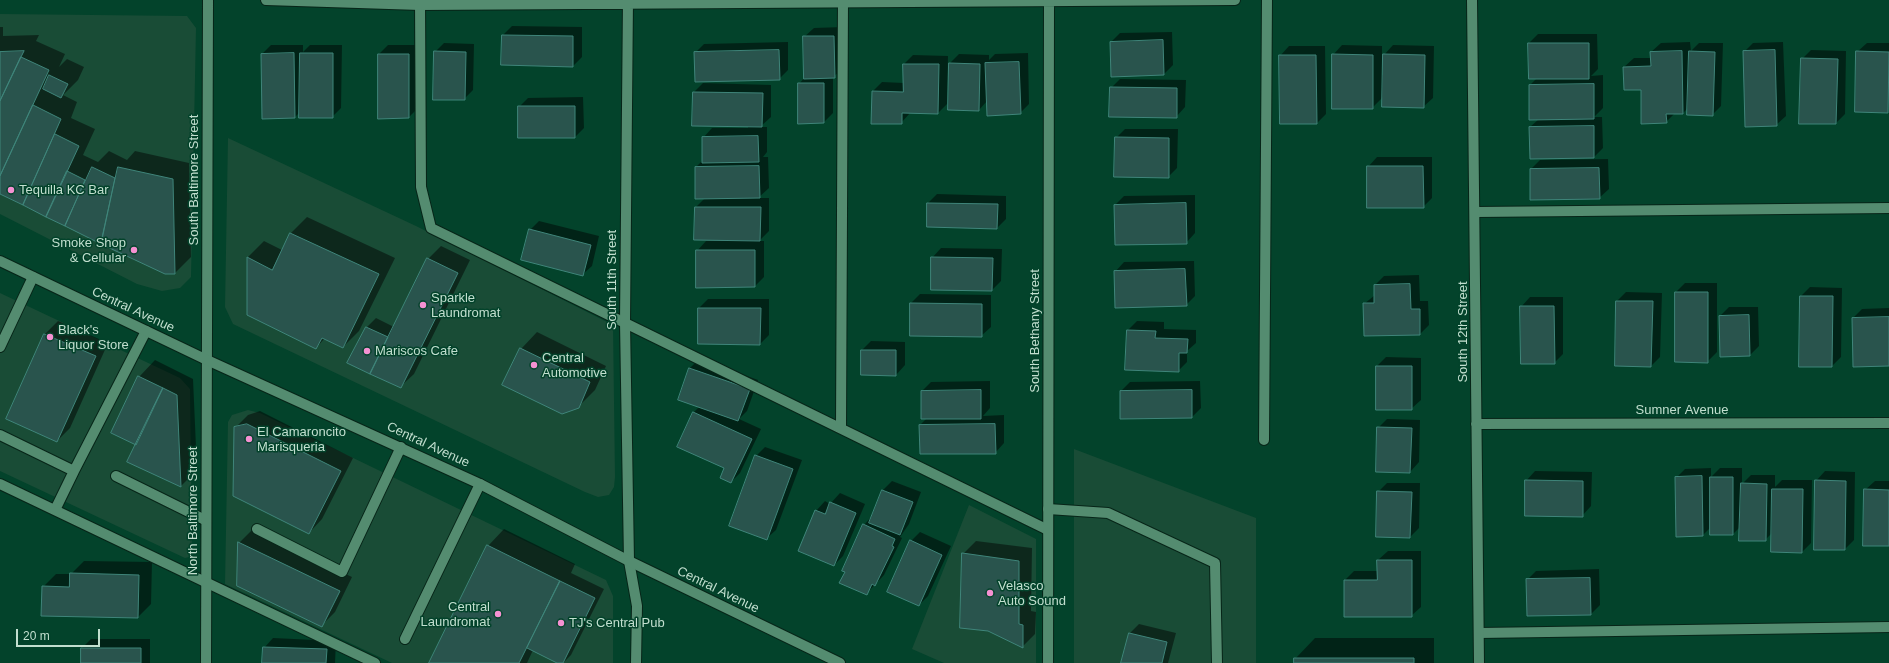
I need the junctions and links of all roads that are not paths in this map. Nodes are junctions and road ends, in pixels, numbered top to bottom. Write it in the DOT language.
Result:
graph roads {
  1 [pos="208,0"];
  2 [pos="266,0"];
  3 [pos="1235,0"];
  4 [pos="1266,0"];
  5 [pos="1472,0"];
  6 [pos="1049,1"];
  7 [pos="420,2"];
  8 [pos="628,2"];
  9 [pos="843,2"];
  10 [pos="1889,208"];
  11 [pos="1476,212"];
  12 [pos="0,261"];
  13 [pos="33,277"];
  14 [pos="625,322"];
  15 [pos="146,331"];
  16 [pos="0,346"];
  17 [pos="207,360"];
  18 [pos="1889,423"];
  19 [pos="1476,424"];
  20 [pos="841,428"];
  21 [pos="0,435"];
  22 [pos="1264,440"];
  23 [pos="401,447"];
  24 [pos="74,471"];
  25 [pos="116,476"];
  26 [pos="0,484"];
  27 [pos="480,484"];
  28 [pos="1048,509"];
  29 [pos="55,510"];
  30 [pos="205,520"];
  31 [pos="257,529"];
  32 [pos="1048,530"];
  33 [pos="629,561"];
  34 [pos="205,582"];
  35 [pos="1889,627"];
  36 [pos="1479,633"];
  37 [pos="405,639"];
  38 [pos="206,663"];
  39 [pos="375,663"];
  40 [pos="636,663"];
  41 [pos="840,663"];
  42 [pos="1048,663"];
  43 [pos="1217,663"];
  44 [pos="1479,663"];
  1 -- 17 [label="street, South Baltimore Street"];
  2 -- 7 [label="street"];
  3 -- 6 [label="street"];
  4 -- 22 [label="street"];
  5 -- 11 [label="street, South 12th Street"];
  6 -- 9 [label="street"];
  6 -- 28 [label="street, South Bethany Street"];
  7 -- 8 [label="street"];
  7 -- 14 [label="street"];
  8 -- 9 [label="street"];
  8 -- 14 [label="street, South 11th Street"];
  9 -- 20 [label="street"];
  10 -- 11 [label="street"];
  11 -- 19 [label="street, South 12th Street"];
  12 -- 13 [label="street, Central Avenue"];
  13 -- 15 [label="street, Central Avenue"];
  13 -- 16 [label="street"];
  14 -- 20 [label="street"];
  14 -- 33 [label="street, South 11th Street"];
  15 -- 17 [label="street, Central Avenue"];
  15 -- 24 [label="street"];
  17 -- 23 [label="street, Central Avenue"];
  17 -- 30 [label="street, North Baltimore Street"];
  18 -- 19 [label="street, Sumner Avenue"];
  19 -- 36 [label="street, South 12th Street"];
  20 -- 32 [label="street"];
  21 -- 24 [label="street"];
  23 -- 27 [label="street, Central Avenue"];
  23 -- 31 [label="street"];
  24 -- 29 [label="street"];
  25 -- 30 [label="street"];
  26 -- 29 [label="street"];
  27 -- 33 [label="street, Central Avenue"];
  27 -- 37 [label="street"];
  28 -- 32 [label="street, South Bethany Street"];
  28 -- 43 [label="street"];
  29 -- 34 [label="street"];
  30 -- 34 [label="street, North Baltimore Street"];
  32 -- 42 [label="street, South Bethany Street"];
  33 -- 40 [label="street, South 11th Street"];
  33 -- 41 [label="street, Central Avenue"];
  34 -- 38 [label="street, North Baltimore Street"];
  34 -- 39 [label="street"];
  35 -- 36 [label="street"];
  36 -- 44 [label="street, South 12th Street"];
}
